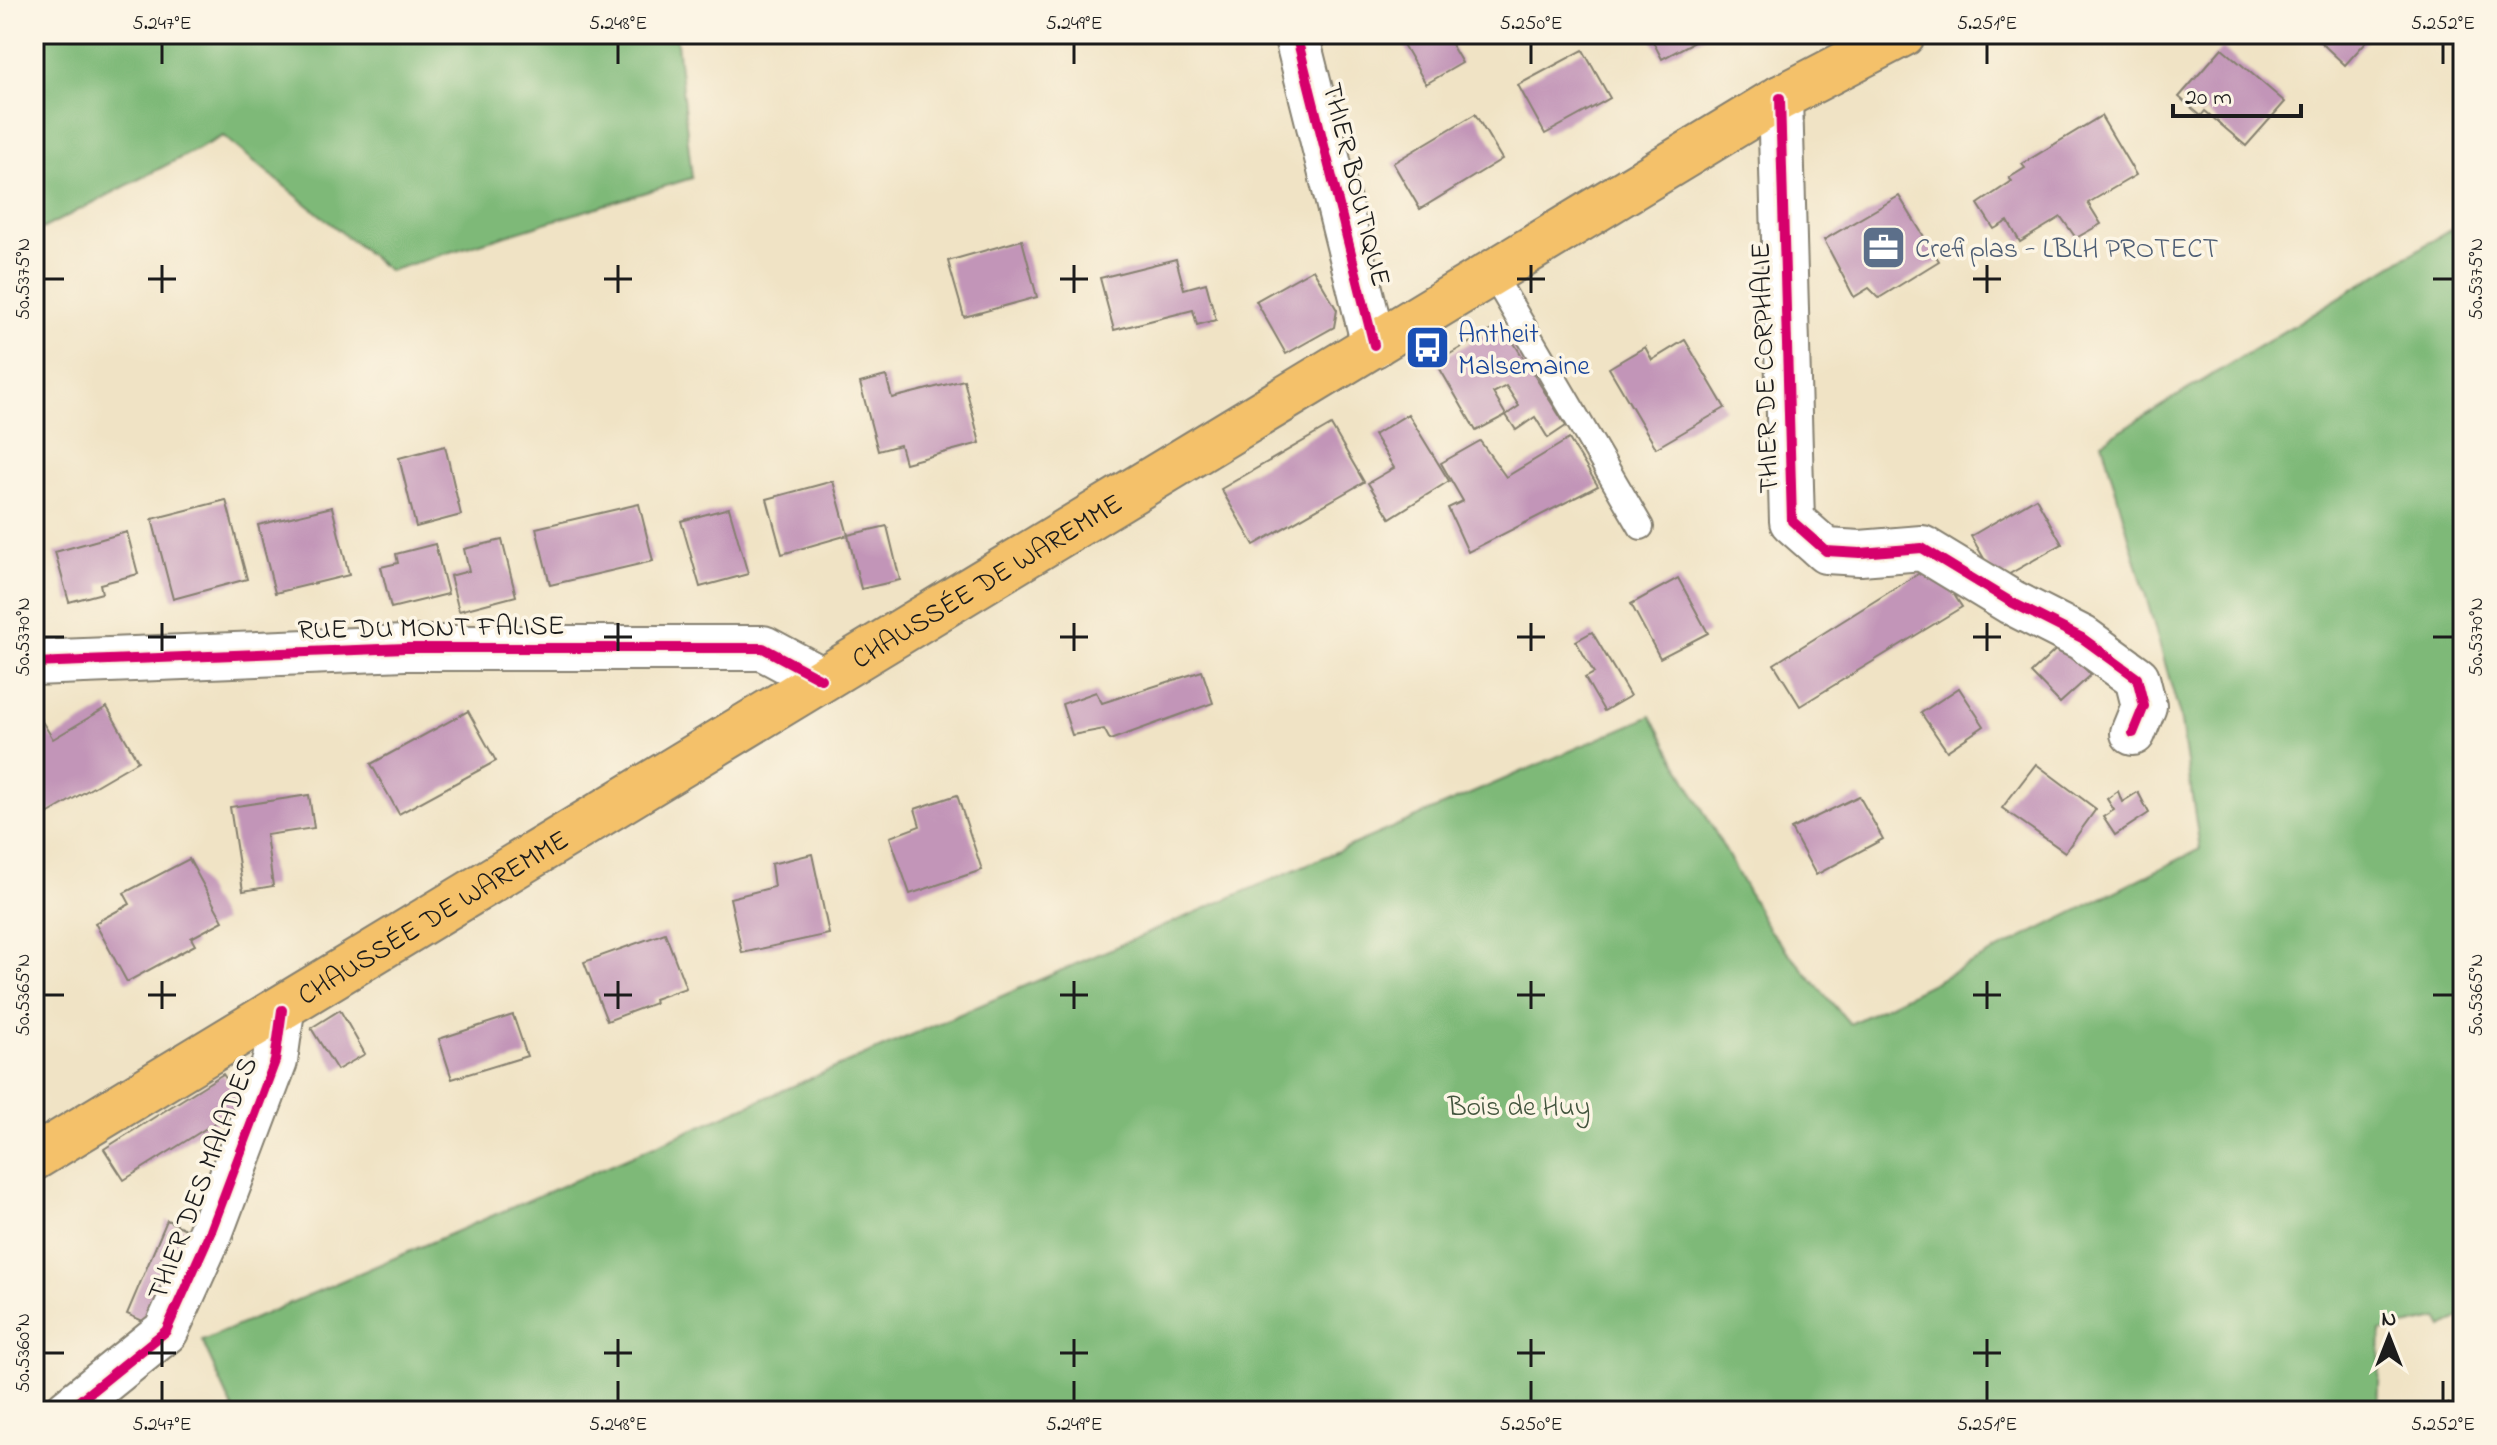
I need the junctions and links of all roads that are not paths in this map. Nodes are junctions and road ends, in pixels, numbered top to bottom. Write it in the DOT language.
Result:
graph roads {
  1 [pos="1296,34"];
  2 [pos="1903,34"];
  3 [pos="1780,98"];
  4 [pos="1492,273"];
  5 [pos="1374,345"];
  6 [pos="1641,527"];
  7 [pos="34,663"];
  8 [pos="821,679"];
  9 [pos="2133,733"];
  10 [pos="282,1010"];
  11 [pos="34,1158"];
  12 [pos="67,1411"];
  1 -- 5 [label="street, THIER BOUTIQUE"];
  2 -- 3 [label="main road, CHAUSSÉE DE WAREMME"];
  3 -- 4 [label="main road, CHAUSSÉE DE WAREMME"];
  3 -- 9 [label="street, THIER DE CORPHALIE"];
  4 -- 5 [label="main road, CHAUSSÉE DE WAREMME"];
  4 -- 6 [label="lane"];
  5 -- 8 [label="main road, CHAUSSÉE DE WAREMME"];
  7 -- 8 [label="street, RUE DU MONT FALISE"];
  8 -- 10 [label="main road, CHAUSSÉE DE WAREMME"];
  10 -- 11 [label="main road, CHAUSSÉE DE WAREMME"];
  10 -- 12 [label="street, THIER DES MALADES"];
}
